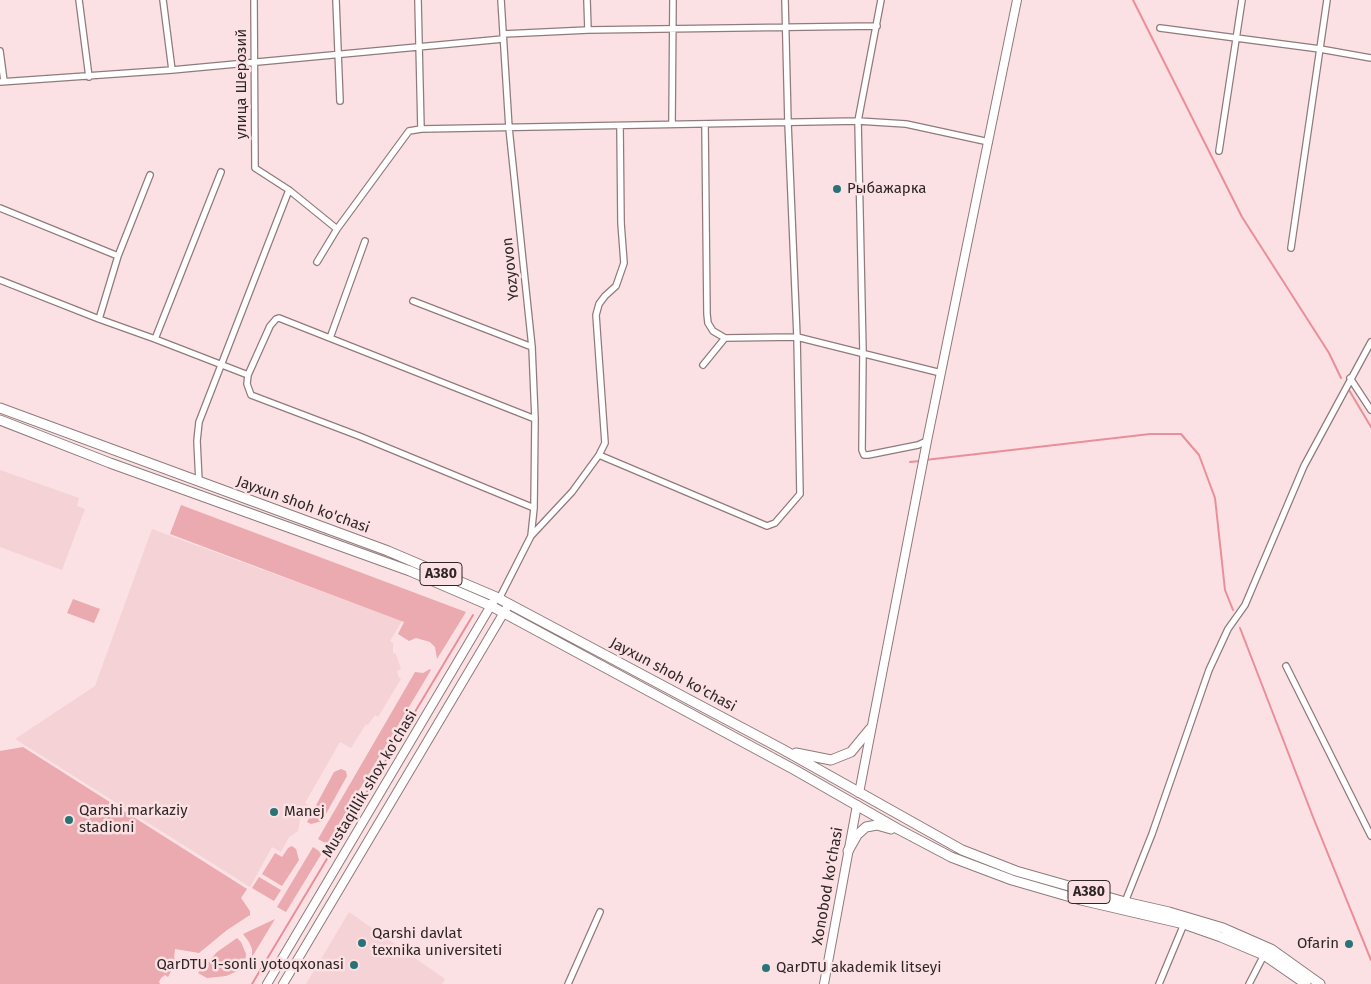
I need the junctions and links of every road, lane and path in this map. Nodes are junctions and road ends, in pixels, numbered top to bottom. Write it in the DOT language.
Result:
graph roads {
  1 [pos="80,0"];
  2 [pos="163,0"];
  3 [pos="254,0"];
  4 [pos="336,0"];
  5 [pos="418,0"];
  6 [pos="501,0"];
  7 [pos="587,0"];
  8 [pos="673,0"];
  9 [pos="785,0"];
  10 [pos="881,0"];
  11 [pos="1017,0"];
  12 [pos="1242,0"];
  13 [pos="1327,0"];
  14 [pos="876,26"];
  15 [pos="785,28"];
  16 [pos="1160,28"];
  17 [pos="588,30"];
  18 [pos="673,30"];
  19 [pos="503,37"];
  20 [pos="1236,38"];
  21 [pos="420,46"];
  22 [pos="1320,49"];
  23 [pos="0,51"];
  24 [pos="339,54"];
  25 [pos="1371,58"];
  26 [pos="254,63"];
  27 [pos="172,70"];
  28 [pos="89,77"];
  29 [pos="1,82"];
  30 [pos="340,101"];
  31 [pos="858,121"];
  32 [pos="788,123"];
  33 [pos="672,124"];
  34 [pos="705,124"];
  35 [pos="620,126"];
  36 [pos="509,128"];
  37 [pos="421,129"];
  38 [pos="989,142"];
  39 [pos="1219,151"];
  40 [pos="221,172"];
  41 [pos="150,175"];
  42 [pos="289,190"];
  43 [pos="0,208"];
  44 [pos="337,230"];
  45 [pos="365,241"];
  46 [pos="1291,248"];
  47 [pos="118,256"];
  48 [pos="317,262"];
  49 [pos="0,280"];
  50 [pos="413,301"];
  51 [pos="99,319"];
  52 [pos="797,337"];
  53 [pos="330,338"];
  54 [pos="725,338"];
  55 [pos="156,339"];
  56 [pos="1371,342"];
  57 [pos="532,346"];
  58 [pos="863,352"];
  59 [pos="220,365"];
  60 [pos="703,365"];
  61 [pos="941,373"];
  62 [pos="248,375"];
  63 [pos="1350,378"];
  64 [pos="0,408"];
  65 [pos="1371,410"];
  66 [pos="535,419"];
  67 [pos="0,420"];
  68 [pos="927,441"];
  69 [pos="599,456"];
  70 [pos="199,482"];
  71 [pos="534,508"];
  72 [pos="530,536"];
  73 [pos="497,598"];
  74 [pos="509,604"];
  75 [pos="491,606"];
  76 [pos="504,613"];
  77 [pos="1286,666"];
  78 [pos="870,729"];
  79 [pos="782,749"];
  80 [pos="859,793"];
  81 [pos="856,805"];
  82 [pos="1371,836"];
  83 [pos="918,840"];
  84 [pos="848,851"];
  85 [pos="1125,902"];
  86 [pos="600,912"];
  87 [pos="1184,924"];
  88 [pos="1264,955"];
  89 [pos="267,984"];
  90 [pos="283,984"];
  91 [pos="568,984"];
  92 [pos="824,984"];
  93 [pos="1159,984"];
  94 [pos="1249,984"];
  95 [pos="1306,984"];
  96 [pos="1320,984"];
  1 -- 28 [label="street"];
  2 -- 27 [label="street"];
  3 -- 26 [label="street, улица Шерозий"];
  4 -- 24 [label="street"];
  5 -- 21 [label="street"];
  6 -- 19 [label="street, Yozyovon"];
  7 -- 17 [label="street"];
  8 -- 18 [label="street"];
  9 -- 15 [label="street"];
  10 -- 14 [label="street"];
  11 -- 38 [label="main road"];
  12 -- 20 [label="street"];
  13 -- 22 [label="street"];
  14 -- 15 [label="street"];
  14 -- 31 [label="street"];
  15 -- 18 [label="street"];
  15 -- 32 [label="street"];
  16 -- 20 [label="street"];
  17 -- 18 [label="street"];
  17 -- 19 [label="street"];
  18 -- 33 [label="street"];
  19 -- 21 [label="street"];
  19 -- 36 [label="street, Yozyovon"];
  20 -- 22 [label="street"];
  20 -- 39 [label="street"];
  21 -- 24 [label="street"];
  21 -- 37 [label="street"];
  22 -- 25 [label="street"];
  22 -- 46 [label="street"];
  23 -- 29 [label="street"];
  24 -- 26 [label="street"];
  24 -- 30 [label="street"];
  26 -- 27 [label="street"];
  26 -- 42 [label="street, улица Шерозий"];
  27 -- 28 [label="street"];
  28 -- 29 [label="street"];
  31 -- 32 [label="street"];
  31 -- 38 [label="street"];
  31 -- 58 [label="street"];
  32 -- 34 [label="street"];
  32 -- 52 [label="street"];
  33 -- 34 [label="street"];
  33 -- 35 [label="street"];
  34 -- 54 [label="street"];
  35 -- 36 [label="street"];
  35 -- 69 [label="street"];
  36 -- 37 [label="street"];
  36 -- 57 [label="street, Yozyovon"];
  37 -- 44 [label="street"];
  38 -- 61 [label="main road"];
  40 -- 55 [label="street"];
  41 -- 47 [label="street"];
  42 -- 44 [label="street"];
  42 -- 59 [label="street"];
  43 -- 47 [label="street"];
  44 -- 48 [label="street"];
  45 -- 53 [label="street"];
  47 -- 51 [label="street"];
  49 -- 51 [label="street"];
  50 -- 57 [label="street"];
  51 -- 55 [label="street"];
  52 -- 54 [label="street"];
  52 -- 58 [label="street"];
  52 -- 69 [label="street"];
  53 -- 62 [label="street"];
  53 -- 66 [label="street"];
  54 -- 60 [label="street"];
  55 -- 59 [label="street"];
  56 -- 63 [label="street"];
  57 -- 66 [label="street, Yozyovon"];
  58 -- 61 [label="street"];
  58 -- 68 [label="street"];
  59 -- 62 [label="street"];
  59 -- 70 [label="street"];
  61 -- 68 [label="main road"];
  62 -- 71 [label="street"];
  63 -- 65 [label="street"];
  63 -- 85 [label="street"];
  64 -- 70 [label="highway, Jayxun shoh ko'chasi / A380"];
  66 -- 71 [label="street, Yozyovon"];
  67 -- 75 [label="highway, Jayxun shoh ko'chasi / A380"];
  68 -- 78 [label="main road"];
  69 -- 72 [label="street"];
  70 -- 73 [label="highway, Jayxun shoh ko'chasi / A380"];
  71 -- 72 [label="street, Yozyovon"];
  72 -- 73 [label="street"];
  73 -- 74 [label="highway, Jayxun shoh ko'chasi / A380"];
  73 -- 75 [label="main road, Mustaqillik shox ko'chasi"];
  74 -- 76 [label="main road, Mustaqillik shox ko'chasi"];
  74 -- 79 [label="highway, Jayxun shoh ko'chasi / A380"];
  75 -- 76 [label="highway, Jayxun shoh ko'chasi / A380"];
  75 -- 89 [label="main road, Mustaqillik shox ko'chasi"];
  76 -- 81 [label="highway, Jayxun shoh ko'chasi / A380"];
  76 -- 90 [label="main road, Mustaqillik shox ko'chasi"];
  77 -- 82 [label="street"];
  78 -- 79 [label="highway"];
  78 -- 80 [label="main road"];
  79 -- 80 [label="highway, Jayxun shoh ko'chasi / A380"];
  80 -- 81 [label="street, Xonobod ko'chasi"];
  80 -- 85 [label="highway, Jayxun shoh ko'chasi / A380"];
  81 -- 83 [label="highway, Jayxun shoh ko'chasi / A380"];
  81 -- 84 [label="main road, Xonobod ko'chasi"];
  83 -- 84 [label="highway"];
  83 -- 87 [label="highway, Jayxun shoh ko'chasi / A380"];
  84 -- 92 [label="main road, Xonobod ko'chasi"];
  85 -- 96 [label="highway, Jayxun shoh ko'chasi / A380"];
  86 -- 91 [label="street"];
  87 -- 88 [label="highway, Jayxun shoh ko'chasi / A380"];
  87 -- 93 [label="street"];
  88 -- 94 [label="street"];
  88 -- 95 [label="highway, Jayxun shoh ko'chasi / A380"];
}
